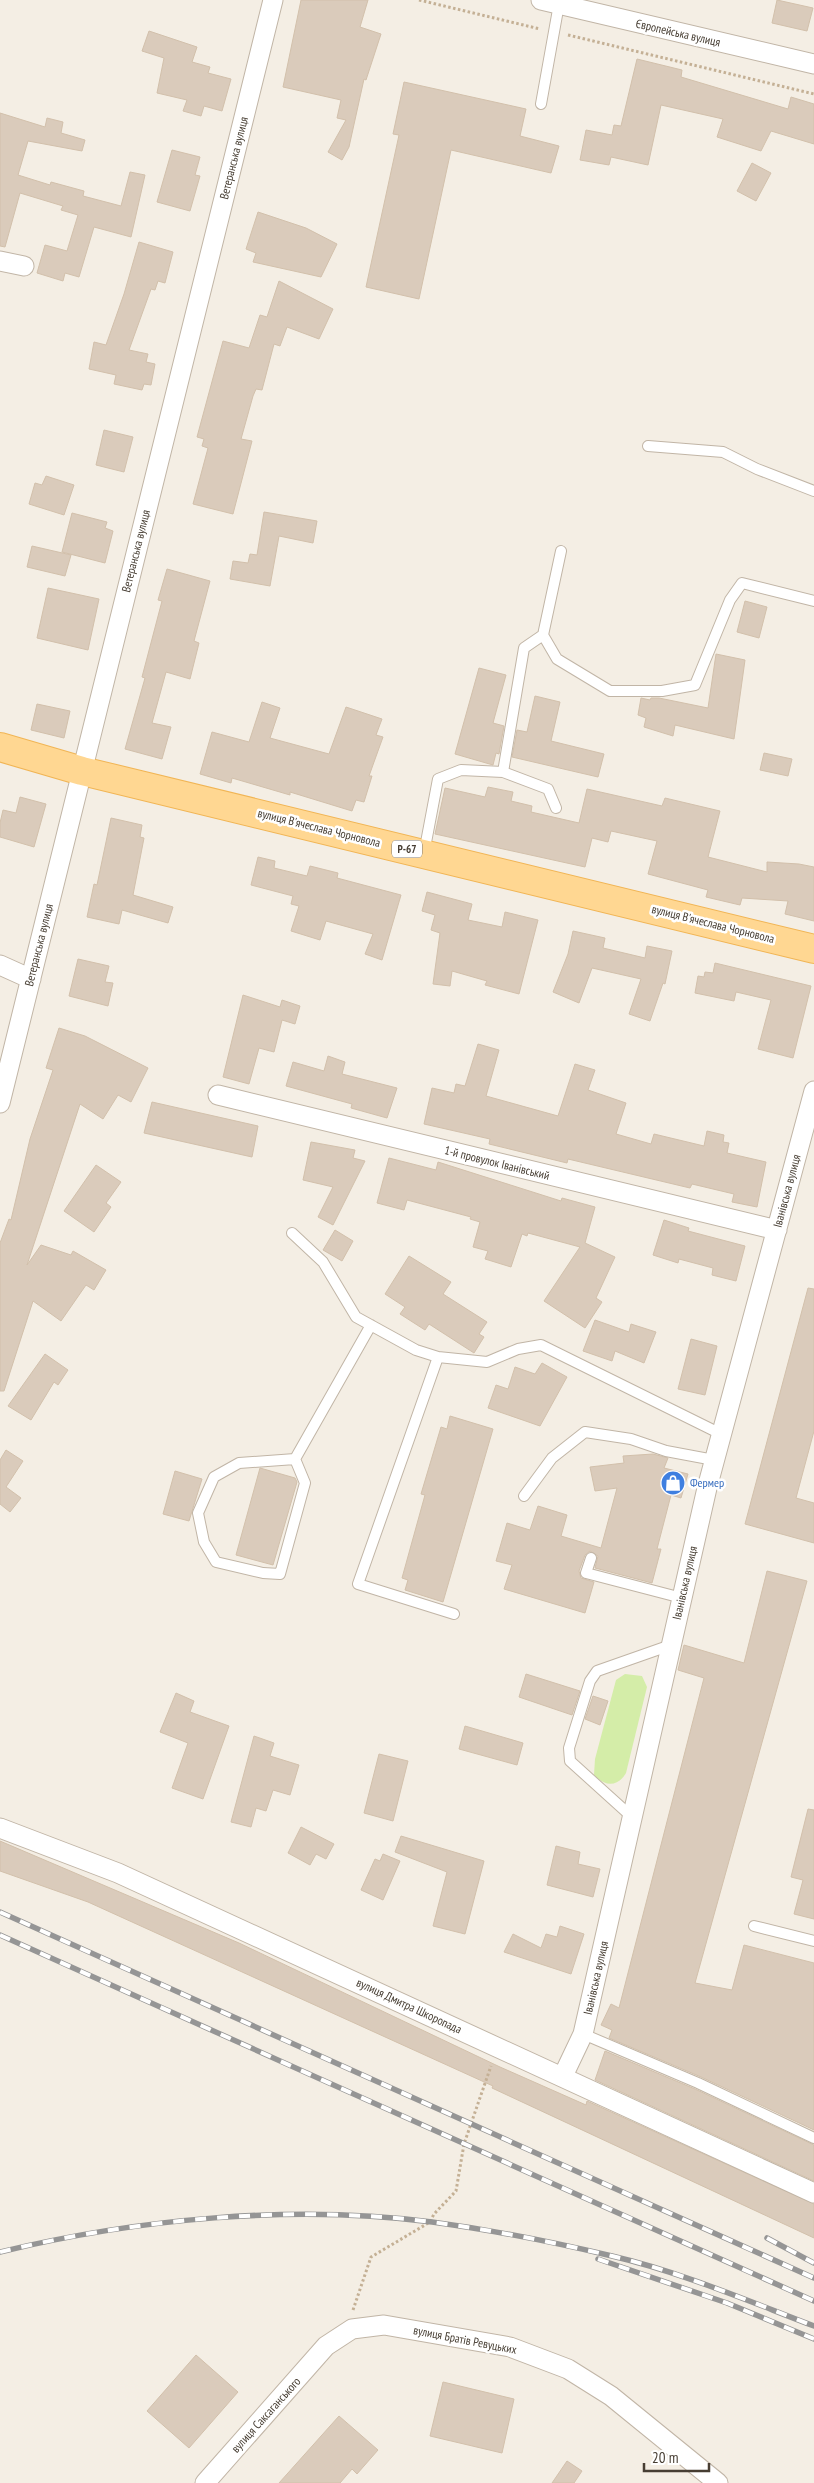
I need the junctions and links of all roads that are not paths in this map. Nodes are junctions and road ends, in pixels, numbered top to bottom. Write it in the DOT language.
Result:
graph roads {
  1 [pos="273,0"];
  2 [pos="550,2"];
  3 [pos="814,64"];
  4 [pos="541,104"];
  5 [pos="0,260"];
  6 [pos="24,266"];
  7 [pos="648,446"];
  8 [pos="814,491"];
  9 [pos="561,551"];
  10 [pos="814,601"];
  11 [pos="543,635"];
  12 [pos="0,747"];
  13 [pos="82,771"];
  14 [pos="503,772"];
  15 [pos="556,808"];
  16 [pos="424,853"];
  17 [pos="814,949"];
  18 [pos="0,964"];
  19 [pos="31,979"];
  20 [pos="814,1091"];
  21 [pos="218,1095"];
  22 [pos="0,1103"];
  23 [pos="776,1230"];
  24 [pos="292,1233"];
  25 [pos="371,1325"];
  26 [pos="438,1356"];
  27 [pos="721,1434"];
  28 [pos="295,1460"];
  29 [pos="714,1460"];
  30 [pos="524,1496"];
  31 [pos="591,1558"];
  32 [pos="682,1598"];
  33 [pos="454,1614"];
  34 [pos="671,1645"];
  35 [pos="632,1817"];
  36 [pos="0,1828"];
  37 [pos="754,1926"];
  38 [pos="814,1941"];
  39 [pos="583,2034"];
  40 [pos="563,2076"];
  41 [pos="814,2138"];
  42 [pos="814,2193"];
  43 [pos="326,2346"];
  44 [pos="205,2483"];
  45 [pos="718,2483"];
  1 -- 13 [label="street, Ветеранська вулиця"];
  2 -- 3 [label="street, Європейська вулиця"];
  2 -- 4 [label="lane"];
  5 -- 6 [label="street"];
  7 -- 8 [label="lane"];
  9 -- 11 [label="lane"];
  10 -- 11 [label="lane"];
  11 -- 14 [label="lane"];
  12 -- 13 [label="main road, вулиця В'ячеслава Чорновола / Р-67"];
  13 -- 16 [label="main road, вулиця В'ячеслава Чорновола / Р-67"];
  13 -- 19 [label="street, Ветеранська вулиця"];
  14 -- 15 [label="lane"];
  14 -- 16 [label="lane"];
  16 -- 17 [label="main road, вулиця В'ячеслава Чорновола / Р-67"];
  18 -- 19 [label="street"];
  19 -- 22 [label="street, Ветеранська вулиця"];
  20 -- 23 [label="street, Іванівська вулиця"];
  21 -- 23 [label="street, 1-й провулок Іванівський"];
  23 -- 27 [label="street, Іванівська вулиця"];
  24 -- 25 [label="lane"];
  25 -- 26 [label="lane"];
  25 -- 28 [label="lane"];
  26 -- 27 [label="lane"];
  26 -- 33 [label="lane"];
  27 -- 29 [label="street, Іванівська вулиця"];
  28 -- 28 [label="lane"];
  29 -- 30 [label="lane"];
  29 -- 32 [label="street, Іванівська вулиця"];
  31 -- 32 [label="lane"];
  32 -- 34 [label="street, Іванівська вулиця"];
  34 -- 35 [label="street, Іванівська вулиця"];
  34 -- 35 [label="lane"];
  35 -- 39 [label="street, Іванівська вулиця"];
  36 -- 40 [label="street, вулиця Дмитра Шкоропада"];
  37 -- 38 [label="lane"];
  39 -- 40 [label="street, Іванівська вулиця"];
  39 -- 41 [label="lane"];
  40 -- 42 [label="street, вулиця Дмитра Шкоропада"];
  43 -- 44 [label="street, вулиця Саксаганського"];
  43 -- 45 [label="street, вулиця Братів Ревуцьких"];
}
